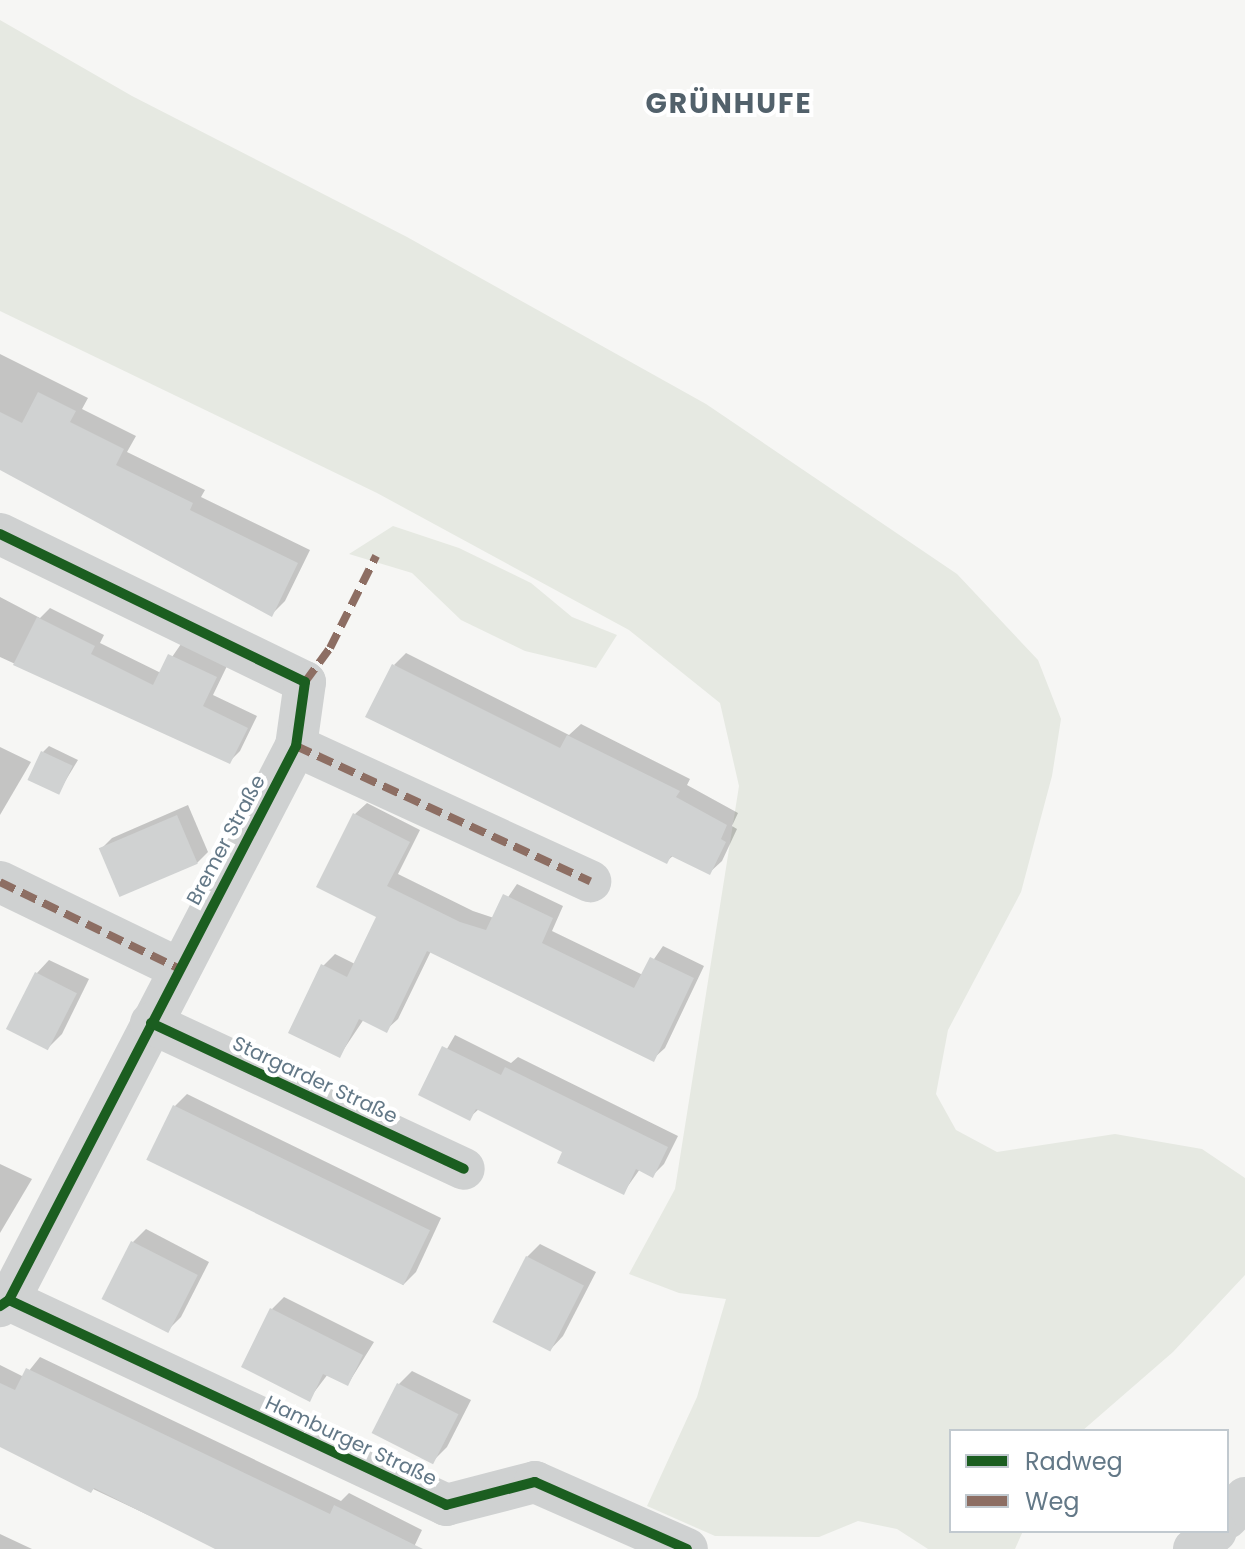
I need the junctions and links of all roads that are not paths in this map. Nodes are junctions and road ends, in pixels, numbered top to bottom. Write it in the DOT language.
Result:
graph roads {
  1 [pos="0,534"];
  2 [pos="296,746"];
  3 [pos="590,881"];
  4 [pos="0,882"];
  5 [pos="180,969"];
  6 [pos="151,1023"];
  7 [pos="464,1169"];
  8 [pos="4,1303"];
  9 [pos="1245,1498"];
  10 [pos="1229,1516"];
  11 [pos="1214,1533"];
  12 [pos="687,1549"];
  13 [pos="1194,1549"];
  1 -- 2 [label="street, Bremer Straße"];
  2 -- 3 [label="street"];
  2 -- 5 [label="street, Bremer Straße"];
  4 -- 5 [label="street"];
  5 -- 6 [label="street, Bremer Straße"];
  6 -- 7 [label="street, Stargarder Straße"];
  6 -- 8 [label="street, Bremer Straße"];
  8 -- 12 [label="street, Hamburger Straße"];
  9 -- 10 [label="street"];
  11 -- 13 [label="street"];
}
